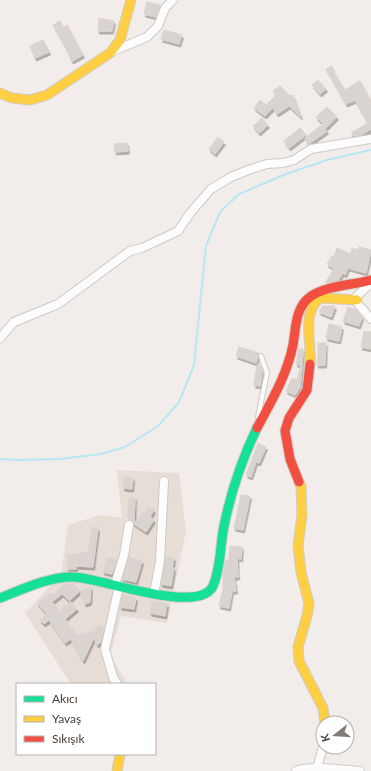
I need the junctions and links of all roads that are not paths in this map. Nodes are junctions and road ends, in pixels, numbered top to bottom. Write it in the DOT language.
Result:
graph roads {
  1 [pos="131,0"];
  2 [pos="173,0"];
  3 [pos="110,53"];
  4 [pos="0,93"];
  5 [pos="371,139"];
  6 [pos="371,280"];
  7 [pos="371,283"];
  8 [pos="357,300"];
  9 [pos="371,319"];
  10 [pos="0,338"];
  11 [pos="261,356"];
  12 [pos="254,435"];
  13 [pos="164,481"];
  14 [pos="129,525"];
  15 [pos="117,586"];
  16 [pos="154,594"];
  17 [pos="0,598"];
  18 [pos="116,683"];
  19 [pos="324,715"];
  20 [pos="120,755"];
  21 [pos="321,755"];
  22 [pos="318,768"];
  23 [pos="117,771"];
  24 [pos="296,771"];
  25 [pos="360,771"];
  1 -- 3 [label="street"];
  2 -- 3 [label="street"];
  3 -- 4 [label="street"];
  5 -- 10 [label="street"];
  6 -- 12 [label="street"];
  7 -- 8 [label="street"];
  8 -- 9 [label="street"];
  8 -- 19 [label="street"];
  11 -- 12 [label="lane"];
  12 -- 16 [label="street"];
  13 -- 16 [label="street"];
  14 -- 15 [label="street"];
  15 -- 16 [label="street"];
  15 -- 17 [label="street"];
  15 -- 18 [label="street"];
  20 -- 23 [label="street"];
  21 -- 22 [label="street"];
  22 -- 24 [label="street"];
  22 -- 25 [label="street"];
}
